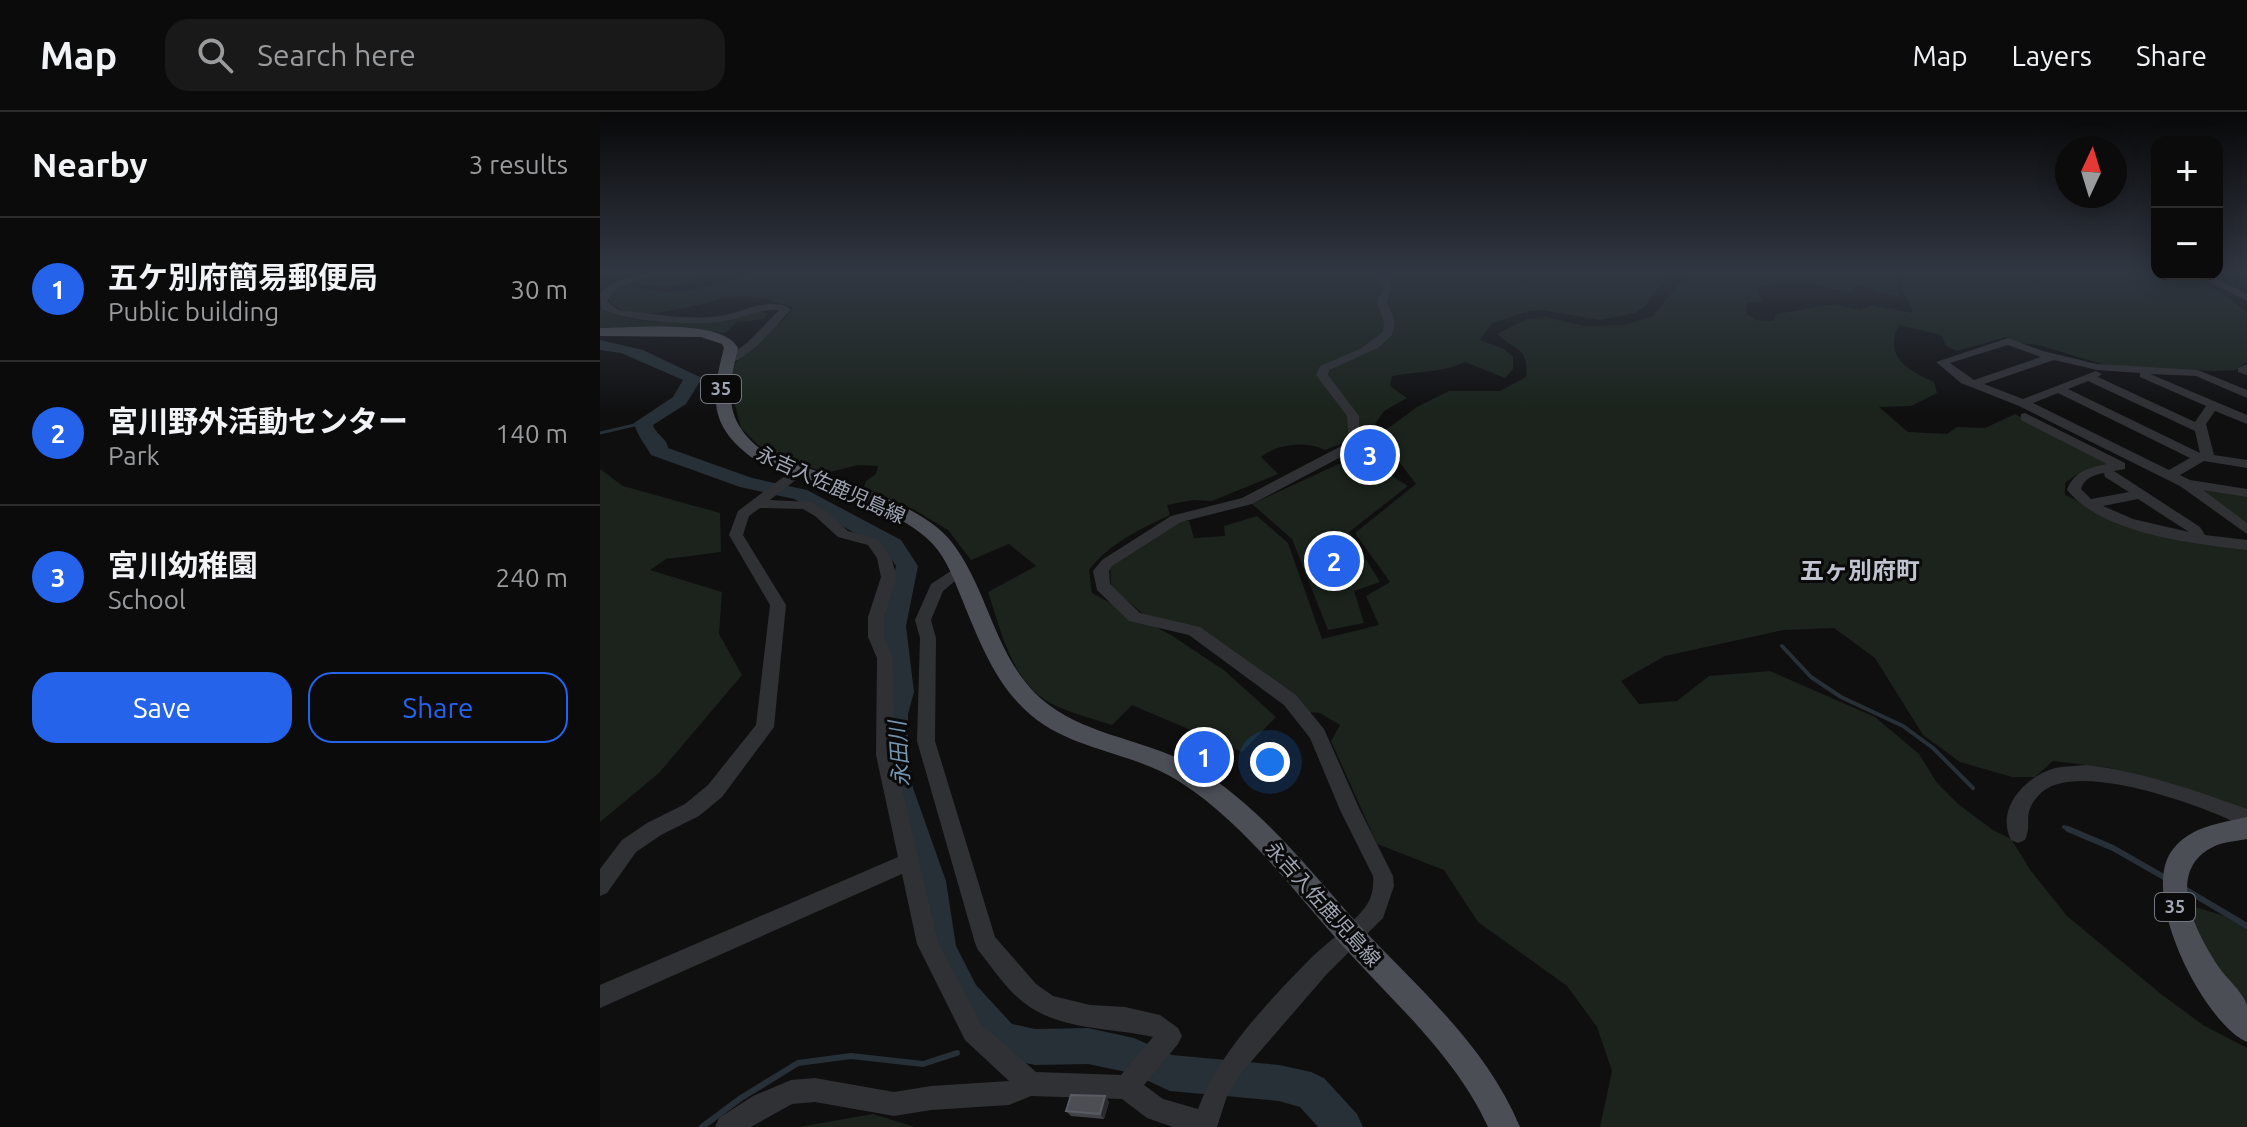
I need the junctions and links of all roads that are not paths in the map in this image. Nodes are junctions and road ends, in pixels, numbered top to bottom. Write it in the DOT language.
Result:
graph roads {
  1 [pos="696,318"];
  2 [pos="723,318"];
  3 [pos="780,318"];
  4 [pos="1389,318"];
  5 [pos="600,332"];
  6 [pos="2052,357"];
  7 [pos="728,362"];
  8 [pos="2110,369"];
  9 [pos="2136,371"];
  10 [pos="2089,377"];
  11 [pos="1974,384"];
  12 [pos="2058,389"];
  13 [pos="2247,394"];
  14 [pos="2213,405"];
  15 [pos="2024,410"];
  16 [pos="2247,420"];
  17 [pos="2201,429"];
  18 [pos="2204,458"];
  19 [pos="2247,464"];
  20 [pos="2110,474"];
  21 [pos="794,475"];
  22 [pos="2170,475"];
  23 [pos="2185,483"];
  24 [pos="2247,493"];
  25 [pos="2140,494"];
  26 [pos="758,501"];
  27 [pos="2098,503"];
  28 [pos="2247,530"];
  29 [pos="2199,539"];
  30 [pos="2247,545"];
  31 [pos="960,570"];
  32 [pos="2242,828"];
  33 [pos="2018,834"];
  34 [pos="910,861"];
  35 [pos="600,886"];
  36 [pos="1352,936"];
  37 [pos="600,997"];
  38 [pos="2247,1027"];
  39 [pos="1132,1079"];
  40 [pos="1031,1084"];
  41 [pos="1204,1125"];
  42 [pos="728,1127"];
  43 [pos="1504,1127"];
  1 -- 2 [label="street"];
  3 -- 7 [label="street"];
  4 -- 36 [label="street"];
  5 -- 7 [label="main road, 35"];
  6 -- 8 [label="street"];
  6 -- 11 [label="street"];
  6 -- 11 [label="street"];
  7 -- 21 [label="main road, 永吉入佐鹿児島線 / 35"];
  8 -- 9 [label="street"];
  8 -- 10 [label="street"];
  9 -- 13 [label="street"];
  9 -- 14 [label="street"];
  10 -- 12 [label="street"];
  10 -- 17 [label="street"];
  11 -- 15 [label="street"];
  12 -- 15 [label="street"];
  12 -- 18 [label="street"];
  14 -- 16 [label="street"];
  14 -- 17 [label="street"];
  15 -- 22 [label="street"];
  15 -- 29 [label="street"];
  17 -- 18 [label="street"];
  18 -- 19 [label="street"];
  18 -- 22 [label="street"];
  20 -- 25 [label="street"];
  21 -- 26 [label="street"];
  21 -- 31 [label="main road, 永吉入佐鹿児島線 / 35"];
  22 -- 23 [label="street"];
  23 -- 24 [label="street"];
  23 -- 28 [label="street"];
  25 -- 27 [label="street"];
  25 -- 29 [label="street"];
  26 -- 34 [label="street"];
  26 -- 35 [label="street"];
  29 -- 30 [label="street"];
  31 -- 36 [label="main road, 永吉入佐鹿児島線 / 35"];
  31 -- 39 [label="street"];
  32 -- 33 [label="street"];
  32 -- 38 [label="main road, 35"];
  34 -- 37 [label="street"];
  34 -- 40 [label="street"];
  36 -- 41 [label="street"];
  36 -- 43 [label="main road, 永吉入佐鹿児島線 / 35"];
  39 -- 40 [label="street"];
  39 -- 41 [label="street"];
  40 -- 42 [label="street"];
}
